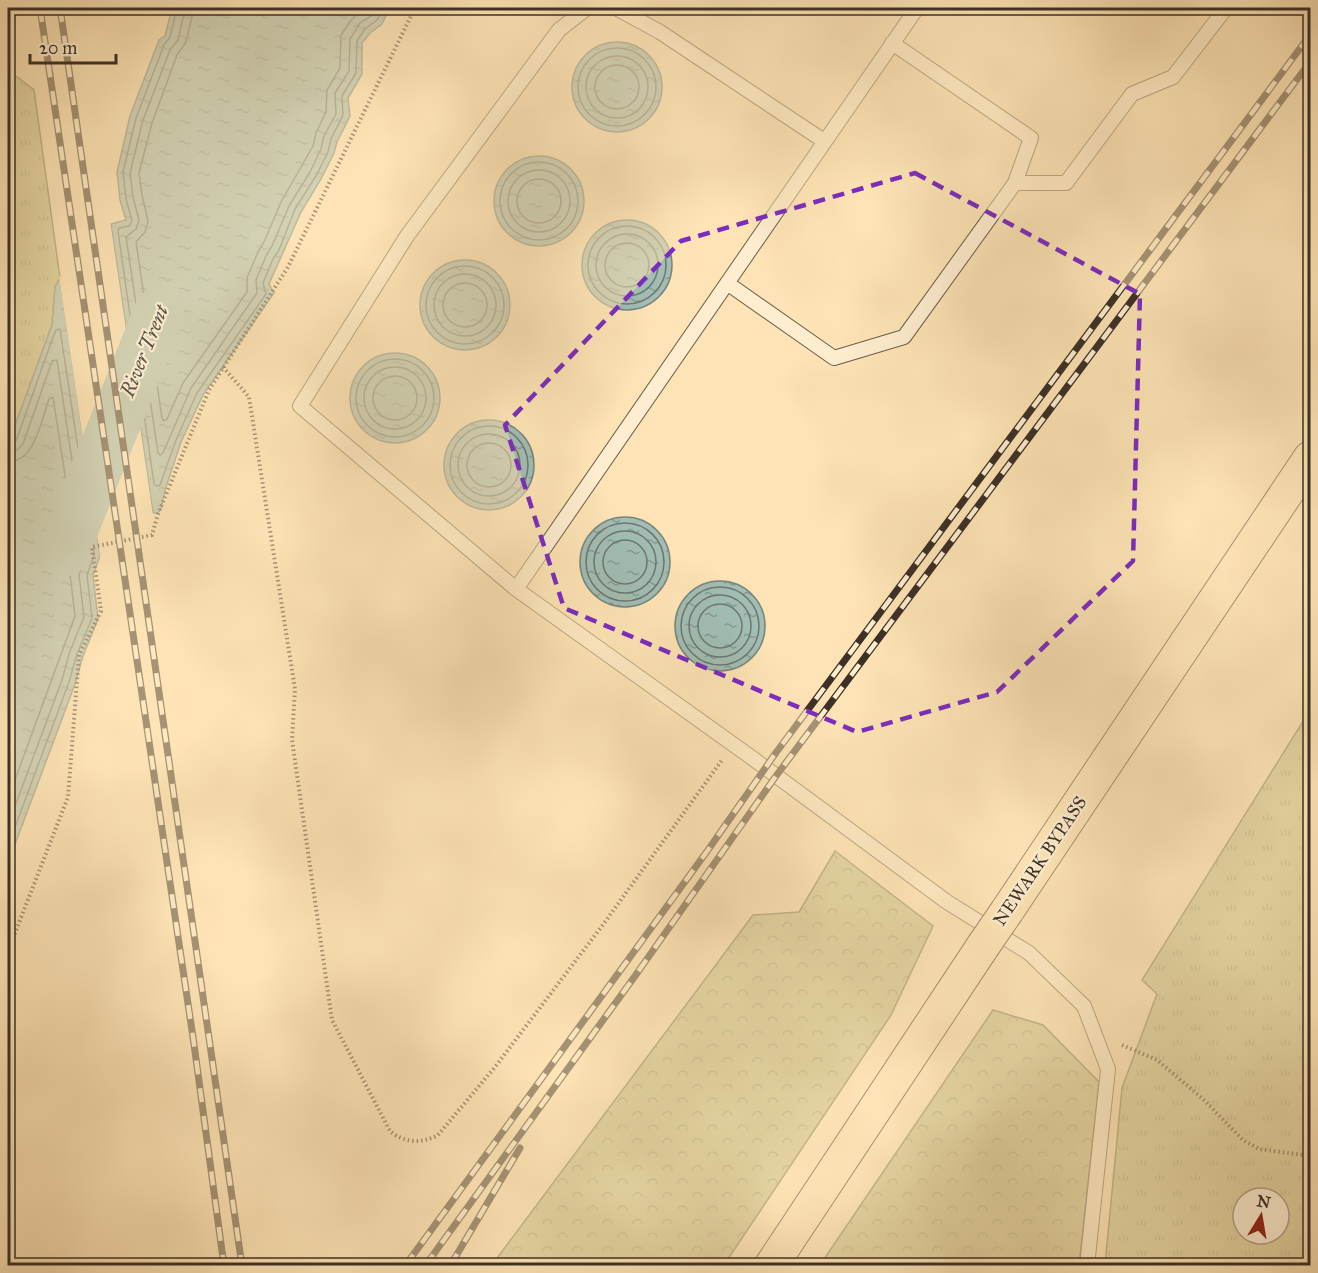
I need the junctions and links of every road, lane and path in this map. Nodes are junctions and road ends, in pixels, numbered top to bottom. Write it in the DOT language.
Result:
graph roads {
  1 [pos="415,8"];
  2 [pos="587,8"];
  3 [pos="615,8"];
  4 [pos="917,8"];
  5 [pos="1226,8"];
  6 [pos="892,43"];
  7 [pos="824,141"];
  8 [pos="1015,183"];
  9 [pos="727,283"];
  10 [pos="223,367"];
  11 [pos="1311,458"];
  12 [pos="516,589"];
  13 [pos="710,778"];
  14 [pos="8,951"];
  15 [pos="1096,1037"];
  16 [pos="1311,1155"];
  17 [pos="771,1266"];
  18 [pos="1087,1266"];
  1 -- 10 [label="path"];
  2 -- 12 [label="lane"];
  3 -- 7 [label="lane"];
  4 -- 6 [label="lane"];
  5 -- 8 [label="lane"];
  6 -- 7 [label="lane"];
  6 -- 8 [label="lane"];
  7 -- 9 [label="lane"];
  8 -- 9 [label="lane"];
  9 -- 12 [label="lane"];
  10 -- 13 [label="path"];
  10 -- 14 [label="path"];
  11 -- 17 [label="highway, NEWARK BYPASS, bridge"];
  12 -- 15 [label="lane"];
  15 -- 16 [label="path"];
  15 -- 18 [label="lane"];
}
